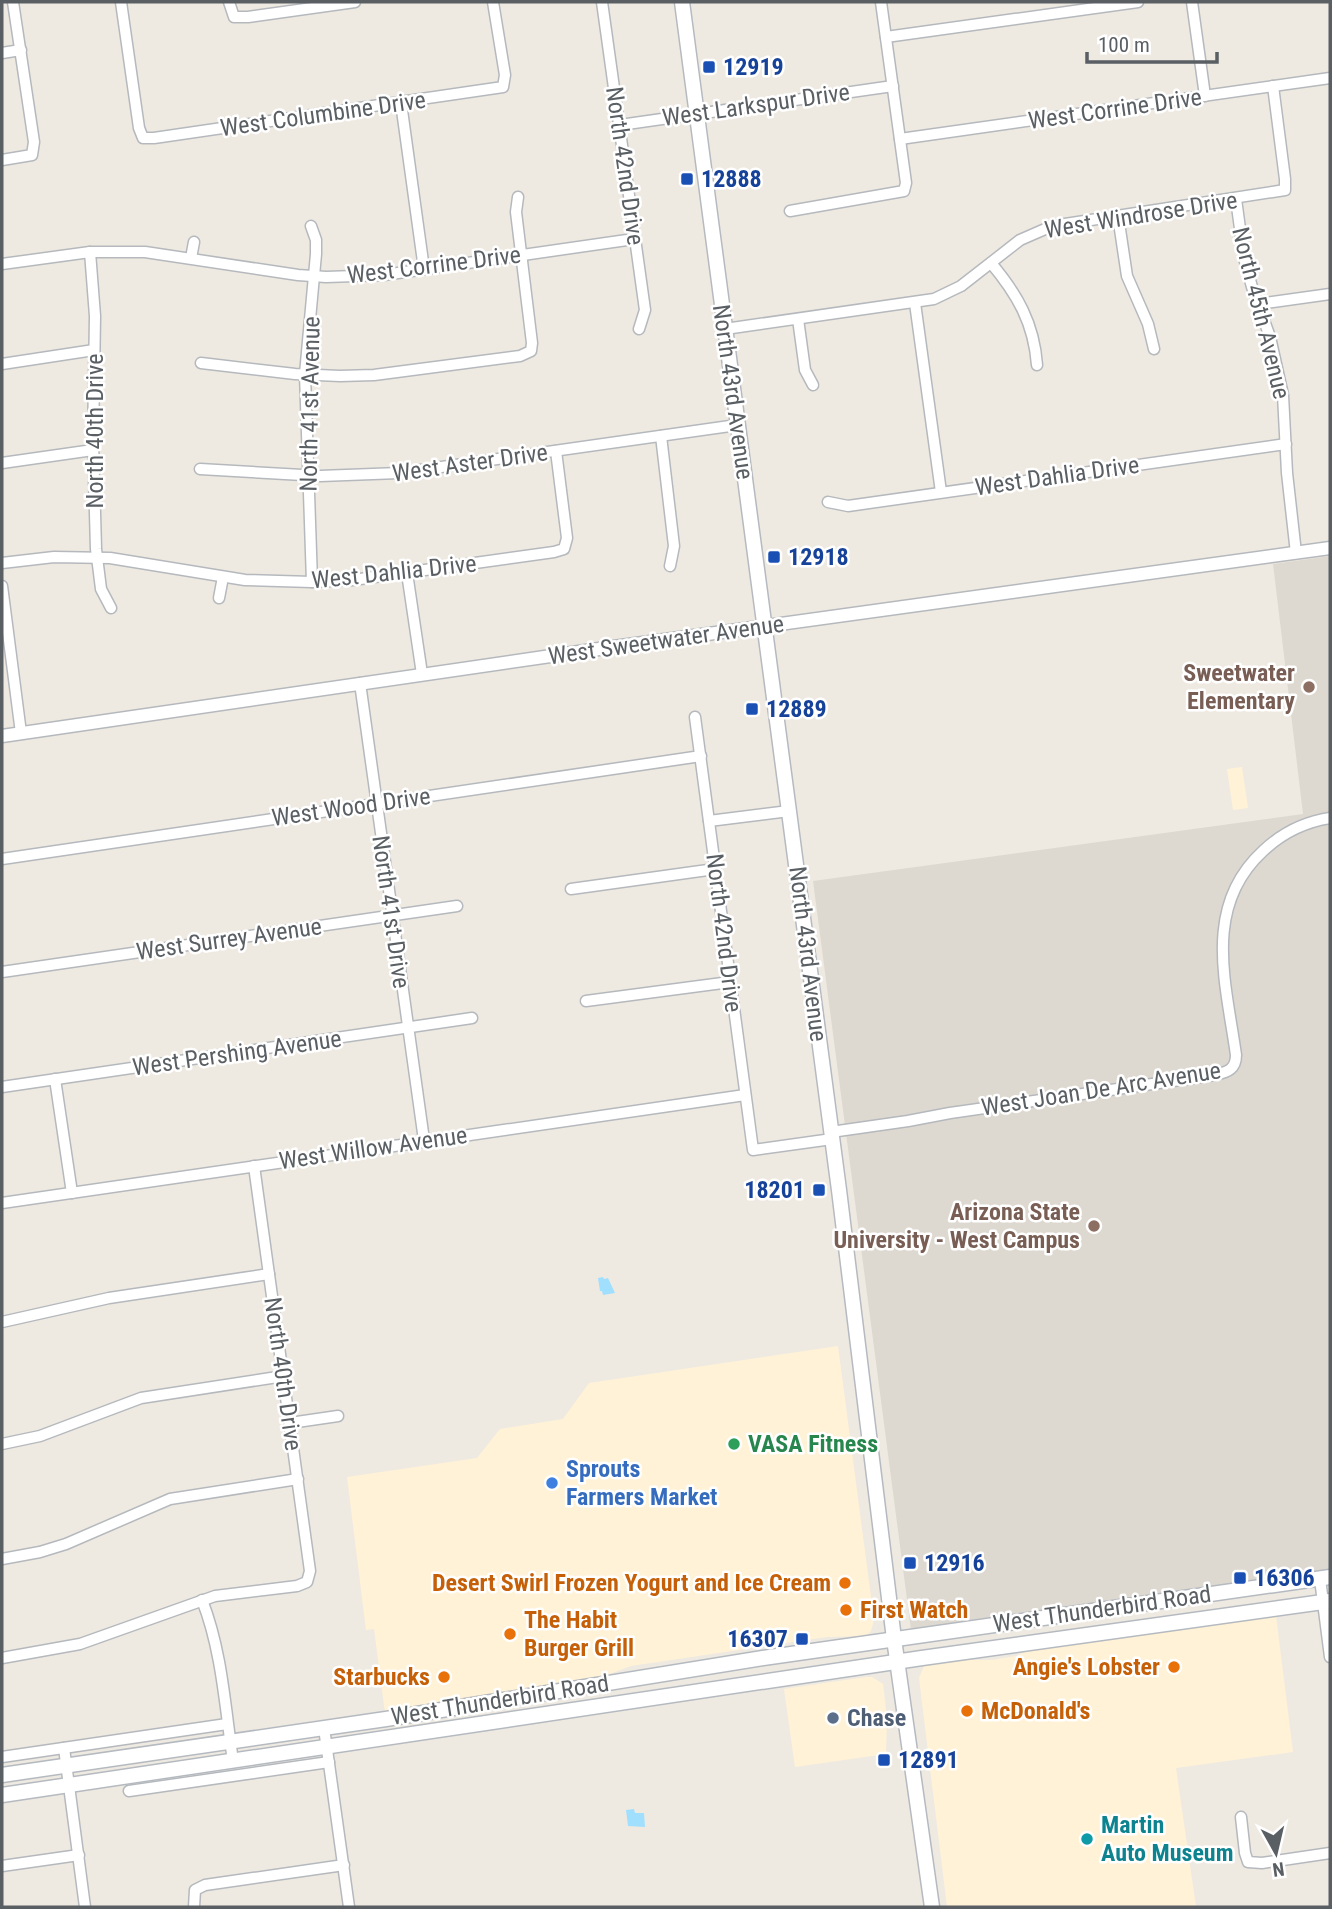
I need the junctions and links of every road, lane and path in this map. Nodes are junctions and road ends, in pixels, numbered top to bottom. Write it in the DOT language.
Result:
graph roads {
  1 [pos="13,2"];
  2 [pos="121,2"];
  3 [pos="229,2"];
  4 [pos="355,2"];
  5 [pos="494,2"];
  6 [pos="602,2"];
  7 [pos="682,2"];
  8 [pos="881,2"];
  9 [pos="1138,2"];
  10 [pos="1192,2"];
  11 [pos="886,37"];
  12 [pos="21,50"];
  13 [pos="2,53"];
  14 [pos="1330,78"];
  15 [pos="893,86"];
  16 [pos="1273,86"];
  17 [pos="1205,96"];
  18 [pos="401,103"];
  19 [pos="697,113"];
  20 [pos="620,125"];
  21 [pos="900,139"];
  22 [pos="2,160"];
  23 [pos="518,197"];
  24 [pos="1236,199"];
  25 [pos="790,211"];
  26 [pos="1118,216"];
  27 [pos="311,226"];
  28 [pos="634,239"];
  29 [pos="194,242"];
  30 [pos="90,252"];
  31 [pos="521,255"];
  32 [pos="191,258"];
  33 [pos="990,263"];
  34 [pos="2,264"];
  35 [pos="424,269"];
  36 [pos="314,276"];
  37 [pos="1330,294"];
  38 [pos="915,303"];
  39 [pos="1258,304"];
  40 [pos="798,319"];
  41 [pos="639,329"];
  42 [pos="725,329"];
  43 [pos="1154,349"];
  44 [pos="94,350"];
  45 [pos="201,363"];
  46 [pos="2,364"];
  47 [pos="1037,365"];
  48 [pos="305,374"];
  49 [pos="813,385"];
  50 [pos="737,425"];
  51 [pos="661,436"];
  52 [pos="1286,444"];
  53 [pos="93,450"];
  54 [pos="556,451"];
  55 [pos="2,463"];
  56 [pos="200,469"];
  57 [pos="308,475"];
  58 [pos="942,492"];
  59 [pos="828,502"];
  60 [pos="1330,548"];
  61 [pos="1296,552"];
  62 [pos="97,558"];
  63 [pos="2,563"];
  64 [pos="670,566"];
  65 [pos="407,573"];
  66 [pos="223,577"];
  67 [pos="313,582"];
  68 [pos="2,586"];
  69 [pos="219,598"];
  70 [pos="111,608"];
  71 [pos="765,626"];
  72 [pos="422,674"];
  73 [pos="360,684"];
  74 [pos="695,717"];
  75 [pos="21,733"];
  76 [pos="2,736"];
  77 [pos="701,756"];
  78 [pos="377,804"];
  79 [pos="789,811"];
  80 [pos="1330,818"];
  81 [pos="709,821"];
  82 [pos="2,859"];
  83 [pos="715,869"];
  84 [pos="570,889"];
  85 [pos="457,906"];
  86 [pos="392,915"];
  87 [pos="2,972"];
  88 [pos="730,982"];
  89 [pos="586,1002"];
  90 [pos="472,1018"];
  91 [pos="407,1028"];
  92 [pos="55,1079"];
  93 [pos="2,1087"];
  94 [pos="745,1095"];
  95 [pos="832,1135"];
  96 [pos="424,1140"];
  97 [pos="752,1150"];
  98 [pos="254,1166"];
  99 [pos="72,1193"];
  100 [pos="2,1203"];
  101 [pos="270,1274"];
  102 [pos="2,1322"];
  103 [pos="284,1376"];
  104 [pos="338,1416"];
  105 [pos="290,1423"];
  106 [pos="2,1444"];
  107 [pos="298,1479"];
  108 [pos="2,1559"];
  109 [pos="1325,1578"];
  110 [pos="1182,1598"];
  111 [pos="1328,1599"];
  112 [pos="202,1600"];
  113 [pos="1185,1621"];
  114 [pos="894,1639"];
  115 [pos="1330,1657"];
  116 [pos="2,1658"];
  117 [pos="897,1662"];
  118 [pos="227,1724"];
  119 [pos="324,1728"];
  120 [pos="230,1742"];
  121 [pos="64,1748"];
  122 [pos="328,1754"];
  123 [pos="2,1757"];
  124 [pos="233,1761"];
  125 [pos="67,1766"];
  126 [pos="2,1775"];
  127 [pos="138,1775"];
  128 [pos="69,1785"];
  129 [pos="152,1788"];
  130 [pos="129,1791"];
  131 [pos="2,1795"];
  132 [pos="1241,1817"];
  133 [pos="1330,1853"];
  134 [pos="79,1855"];
  135 [pos="344,1865"];
  136 [pos="2,1866"];
  137 [pos="85,1907"];
  138 [pos="194,1907"];
  139 [pos="349,1907"];
  140 [pos="932,1907"];
  1 -- 12 [label="street"];
  2 -- 18 [label="street, West Columbine Drive"];
  3 -- 4 [label="street"];
  5 -- 18 [label="street, West Columbine Drive"];
  6 -- 20 [label="street, North 42nd Drive"];
  7 -- 19 [label="main road, North 43rd Avenue"];
  8 -- 11 [label="street"];
  9 -- 11 [label="street"];
  10 -- 17 [label="street"];
  11 -- 15 [label="street"];
  12 -- 13 [label="street"];
  12 -- 22 [label="street"];
  14 -- 16 [label="street, West Corrine Drive"];
  15 -- 19 [label="street, West Larkspur Drive"];
  15 -- 21 [label="street"];
  16 -- 17 [label="street, West Corrine Drive"];
  16 -- 24 [label="street, West Windrose Drive"];
  17 -- 21 [label="street, West Corrine Drive"];
  18 -- 35 [label="street"];
  19 -- 20 [label="street, West Larkspur Drive"];
  19 -- 42 [label="main road, North 43rd Avenue"];
  20 -- 28 [label="street, North 42nd Drive"];
  21 -- 25 [label="street"];
  23 -- 31 [label="street"];
  24 -- 26 [label="street, West Windrose Drive"];
  24 -- 39 [label="street, North 45th Avenue"];
  26 -- 33 [label="street, West Windrose Drive"];
  26 -- 43 [label="street"];
  27 -- 36 [label="street, North 41st Avenue"];
  28 -- 31 [label="street, West Corrine Drive"];
  28 -- 41 [label="street, North 42nd Drive"];
  29 -- 32 [label="street"];
  30 -- 32 [label="street, West Corrine Drive"];
  30 -- 34 [label="street, West Corrine Drive"];
  30 -- 44 [label="street, North 40th Drive"];
  31 -- 35 [label="street, West Corrine Drive"];
  31 -- 48 [label="street"];
  32 -- 36 [label="street, West Corrine Drive"];
  33 -- 38 [label="street, West Windrose Drive"];
  33 -- 47 [label="street"];
  35 -- 36 [label="street, West Corrine Drive"];
  36 -- 48 [label="street, North 41st Avenue"];
  37 -- 39 [label="street"];
  38 -- 40 [label="street, West Windrose Drive"];
  38 -- 58 [label="street"];
  39 -- 52 [label="street, North 45th Avenue"];
  40 -- 42 [label="street, West Windrose Drive"];
  40 -- 49 [label="street"];
  42 -- 50 [label="main road, North 43rd Avenue"];
  44 -- 46 [label="street"];
  44 -- 53 [label="street, North 40th Drive"];
  45 -- 48 [label="street"];
  48 -- 57 [label="street, North 41st Avenue"];
  50 -- 51 [label="street, West Aster Drive"];
  50 -- 71 [label="main road, North 43rd Avenue"];
  51 -- 54 [label="street, West Aster Drive"];
  51 -- 64 [label="street"];
  52 -- 58 [label="street, West Dahlia Drive"];
  52 -- 61 [label="street, North 45th Avenue"];
  53 -- 55 [label="street"];
  53 -- 62 [label="street, North 40th Drive"];
  54 -- 57 [label="street, West Aster Drive"];
  54 -- 65 [label="street, West Dahlia Drive"];
  56 -- 57 [label="street, West Aster Drive"];
  57 -- 67 [label="street, North 41st Avenue"];
  58 -- 59 [label="street, West Dahlia Drive"];
  60 -- 61 [label="street, West Sweetwater Avenue"];
  61 -- 71 [label="street, West Sweetwater Avenue"];
  62 -- 63 [label="street, West Dahlia Drive"];
  62 -- 66 [label="street, West Dahlia Drive"];
  62 -- 70 [label="street, North 40th Drive"];
  65 -- 67 [label="street, West Dahlia Drive"];
  65 -- 72 [label="street"];
  66 -- 67 [label="street, West Dahlia Drive"];
  66 -- 69 [label="street"];
  68 -- 75 [label="street"];
  71 -- 72 [label="street, West Sweetwater Avenue"];
  71 -- 79 [label="main road, North 43rd Avenue"];
  72 -- 73 [label="street, West Sweetwater Avenue"];
  73 -- 75 [label="street, West Sweetwater Avenue"];
  73 -- 78 [label="street, North 41st Drive"];
  74 -- 77 [label="street, North 42nd Drive"];
  75 -- 76 [label="street, West Sweetwater Avenue"];
  77 -- 78 [label="street, West Wood Drive"];
  77 -- 81 [label="street, North 42nd Drive"];
  78 -- 82 [label="street, West Wood Drive"];
  78 -- 86 [label="street, North 41st Drive"];
  79 -- 81 [label="street"];
  79 -- 95 [label="main road, North 43rd Avenue"];
  80 -- 95 [label="street, West Joan De Arc Avenue"];
  81 -- 83 [label="street, North 42nd Drive"];
  83 -- 84 [label="street"];
  83 -- 88 [label="street, North 42nd Drive"];
  85 -- 86 [label="street, West Surrey Avenue"];
  86 -- 87 [label="street, West Surrey Avenue"];
  86 -- 91 [label="street, North 41st Drive"];
  88 -- 89 [label="street"];
  88 -- 94 [label="street, North 42nd Drive"];
  90 -- 91 [label="street, West Pershing Avenue"];
  91 -- 92 [label="street, West Pershing Avenue"];
  91 -- 96 [label="street, North 41st Drive"];
  92 -- 93 [label="street, West Pershing Avenue"];
  92 -- 99 [label="street"];
  94 -- 96 [label="street, West Willow Avenue"];
  94 -- 97 [label="street, North 42nd Drive"];
  95 -- 97 [label="street, West Joan De Arc Avenue"];
  95 -- 114 [label="main road, North 43rd Avenue"];
  96 -- 98 [label="street, West Willow Avenue"];
  98 -- 99 [label="street, West Willow Avenue"];
  98 -- 101 [label="street, North 40th Drive"];
  99 -- 100 [label="street, West Willow Avenue"];
  101 -- 102 [label="street"];
  101 -- 103 [label="street, North 40th Drive"];
  103 -- 105 [label="street, North 40th Drive"];
  103 -- 106 [label="street"];
  104 -- 105 [label="street"];
  105 -- 107 [label="street, North 40th Drive"];
  107 -- 108 [label="street"];
  107 -- 112 [label="street, North 40th Drive"];
  109 -- 110 [label="main road, West Thunderbird Road"];
  109 -- 111 [label="street"];
  110 -- 113 [label="main road"];
  110 -- 114 [label="main road, West Thunderbird Road"];
  111 -- 113 [label="main road, West Thunderbird Road"];
  111 -- 115 [label="street"];
  112 -- 116 [label="street"];
  112 -- 118 [label="street"];
  113 -- 117 [label="main road, West Thunderbird Road"];
  114 -- 117 [label="main road, North 43rd Avenue"];
  114 -- 119 [label="main road, West Thunderbird Road"];
  117 -- 122 [label="main road, West Thunderbird Road"];
  117 -- 140 [label="main road, North 43rd Avenue"];
  118 -- 120 [label="street"];
  118 -- 121 [label="street"];
  119 -- 120 [label="main road, West Thunderbird Road"];
  119 -- 122 [label="street"];
  120 -- 124 [label="street"];
  120 -- 125 [label="main road, West Thunderbird Road"];
  121 -- 123 [label="street"];
  121 -- 125 [label="street"];
  122 -- 124 [label="main road, West Thunderbird Road"];
  122 -- 129 [label="street, West Thunderbird Road"];
  122 -- 135 [label="street"];
  124 -- 127 [label="main road, West Thunderbird Road"];
  125 -- 126 [label="main road, West Thunderbird Road"];
  125 -- 128 [label="street"];
  127 -- 128 [label="main road, West Thunderbird Road"];
  127 -- 129 [label="street"];
  128 -- 131 [label="main road, West Thunderbird Road"];
  128 -- 134 [label="street"];
  129 -- 130 [label="street, West Thunderbird Road"];
  132 -- 133 [label="street"];
  134 -- 136 [label="street"];
  134 -- 137 [label="street"];
  135 -- 138 [label="street"];
  135 -- 139 [label="street"];
}
